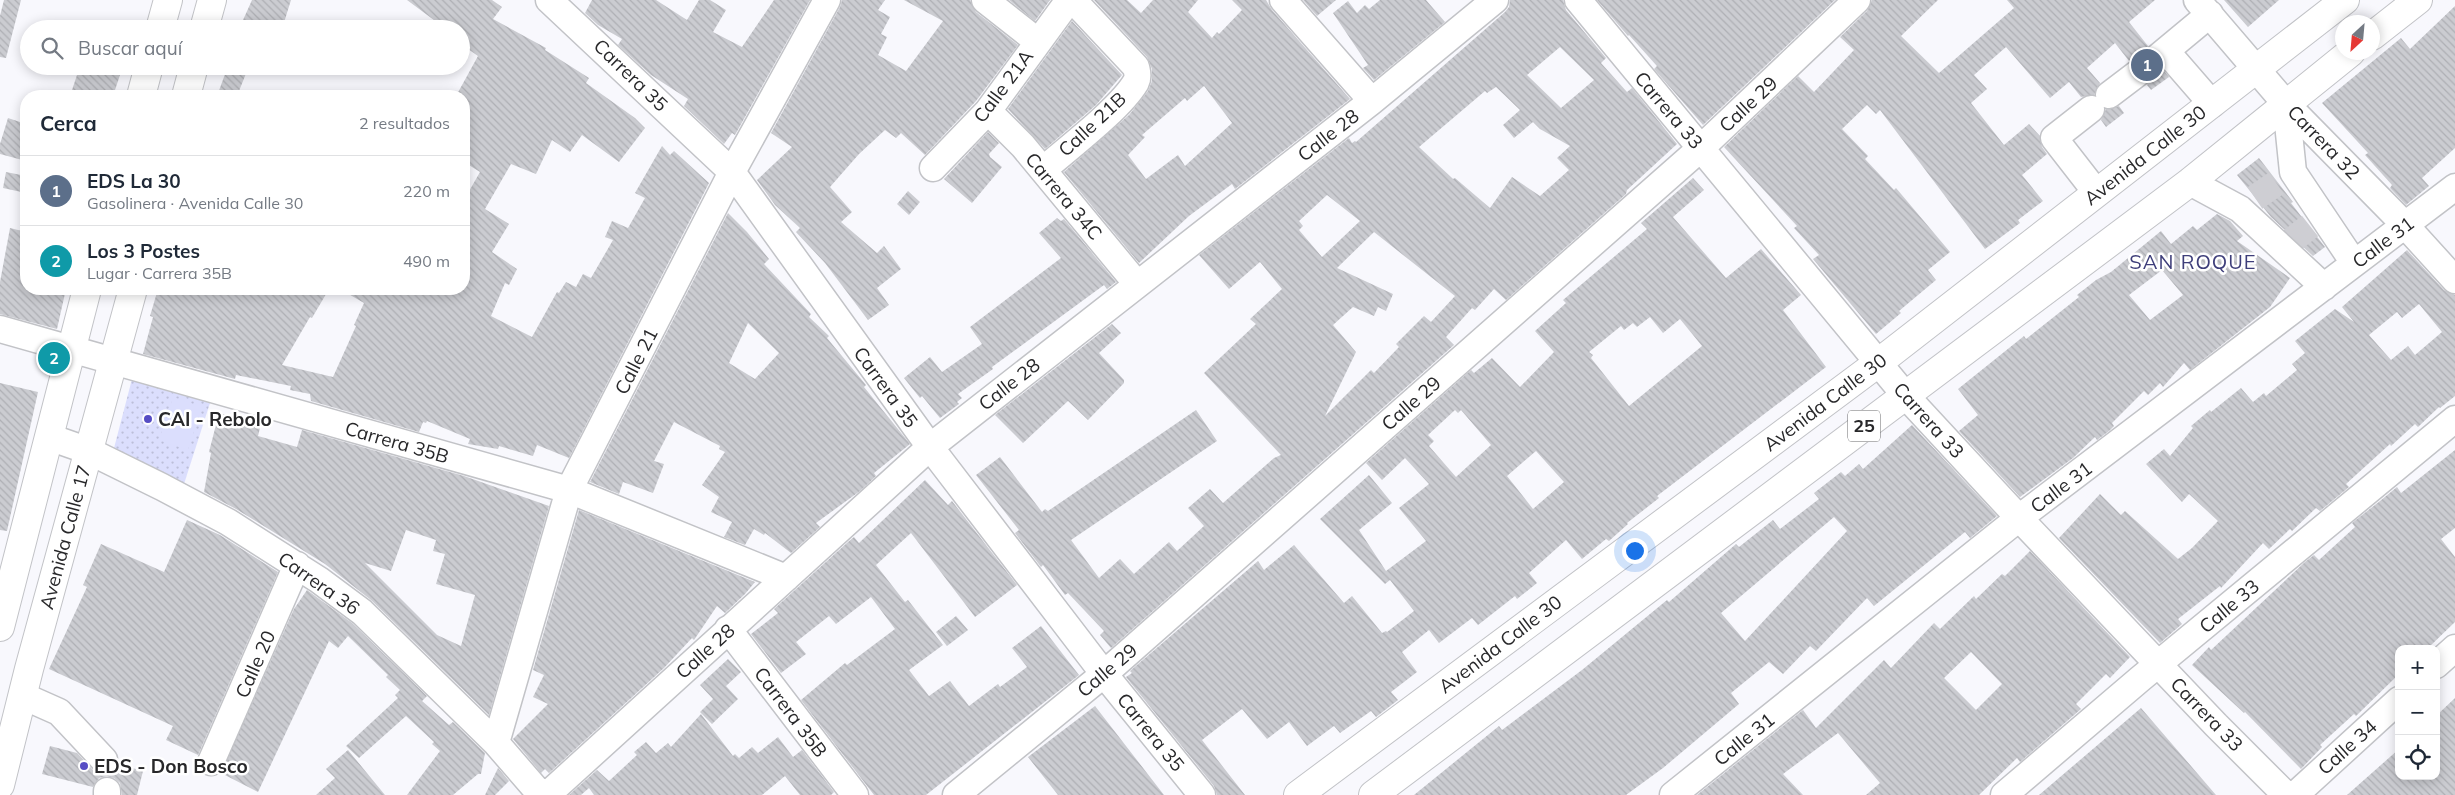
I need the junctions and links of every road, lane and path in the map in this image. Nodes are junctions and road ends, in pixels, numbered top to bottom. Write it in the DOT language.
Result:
graph roads {
  1 [pos="168,0"];
  2 [pos="212,0"];
  3 [pos="549,0"];
  4 [pos="827,0"];
  5 [pos="985,0"];
  6 [pos="1069,0"];
  7 [pos="1073,0"];
  8 [pos="1283,0"];
  9 [pos="1495,0"];
  10 [pos="1578,0"];
  11 [pos="1857,0"];
  12 [pos="2345,0"];
  13 [pos="2418,0"];
  14 [pos="2204,7"];
  15 [pos="162,20"];
  16 [pos="206,20"];
  17 [pos="2380,30"];
  18 [pos="1038,41"];
  19 [pos="2341,60"];
  20 [pos="2154,61"];
  21 [pos="2256,68"];
  22 [pos="147,75"];
  23 [pos="192,75"];
  24 [pos="143,90"];
  25 [pos="188,90"];
  26 [pos="1372,101"];
  27 [pos="2212,104"];
  28 [pos="2286,104"];
  29 [pos="988,111"];
  30 [pos="2328,146"];
  31 [pos="1701,148"];
  32 [pos="933,168"];
  33 [pos="1043,170"];
  34 [pos="732,172"];
  35 [pos="2285,177"];
  36 [pos="2190,182"];
  37 [pos="2455,187"];
  38 [pos="2096,192"];
  39 [pos="2405,225"];
  40 [pos="2301,233"];
  41 [pos="2354,263"];
  42 [pos="2455,280"];
  43 [pos="1137,284"];
  44 [pos="2324,287"];
  45 [pos="85,295"];
  46 [pos="131,295"];
  47 [pos="0,329"];
  48 [pos="70,349"];
  49 [pos="113,361"];
  50 [pos="1878,363"];
  51 [pos="1906,394"];
  52 [pos="2455,419"];
  53 [pos="49,437"];
  54 [pos="930,447"];
  55 [pos="89,451"];
  56 [pos="569,490"];
  57 [pos="2019,518"];
  58 [pos="297,565"];
  59 [pos="786,578"];
  60 [pos="0,627"];
  61 [pos="728,630"];
  62 [pos="2455,648"];
  63 [pos="2440,661"];
  64 [pos="2159,664"];
  65 [pos="1104,674"];
  66 [pos="23,696"];
  67 [pos="2395,704"];
  68 [pos="496,744"];
  69 [pos="104,760"];
  70 [pos="211,762"];
  71 [pos="0,785"];
  72 [pos="541,795"];
  73 [pos="547,795"];
  74 [pos="855,795"];
  75 [pos="956,795"];
  76 [pos="1202,795"];
  77 [pos="1298,795"];
  78 [pos="1373,795"];
  79 [pos="1674,795"];
  80 [pos="2004,795"];
  81 [pos="2286,795"];
  82 [pos="2295,795"];
  1 -- 15 [label="main road"];
  2 -- 16 [label="main road"];
  3 -- 34 [label="street, Carrera 35"];
  4 -- 34 [label="street, Calle 21"];
  5 -- 18 [label="street"];
  6 -- 18 [label="street, Calle 21A"];
  7 -- 33 [label="street, Calle 21B"];
  8 -- 26 [label="street"];
  9 -- 26 [label="street, Calle 28"];
  10 -- 31 [label="street, Carrera 33"];
  11 -- 31 [label="street, Calle 29"];
  12 -- 21 [label="main road, Avenida Calle 30 / 25"];
  13 -- 17 [label="main road"];
  14 -- 20 [label="street"];
  14 -- 21 [label="street, Carrera 32"];
  18 -- 29 [label="street, Calle 21A"];
  19 -- 28 [label="main road, 25"];
  20 -- 27 [label="street"];
  20 -- 38 [label="street"];
  21 -- 27 [label="main road, Avenida Calle 30 / 25"];
  21 -- 28 [label="street, Carrera 32"];
  22 -- 24 [label="main road"];
  23 -- 25 [label="main road"];
  26 -- 43 [label="street, Calle 28"];
  27 -- 38 [label="main road, Avenida Calle 30 / 25"];
  28 -- 30 [label="street, Carrera 32"];
  28 -- 35 [label="street"];
  28 -- 36 [label="main road, 25"];
  29 -- 32 [label="street, Calle 21A"];
  29 -- 33 [label="street, Carrera 34C"];
  30 -- 35 [label="street"];
  30 -- 39 [label="street, Carrera 32"];
  31 -- 50 [label="street, Carrera 33"];
  31 -- 65 [label="street, Calle 29"];
  33 -- 43 [label="street, Carrera 34C"];
  34 -- 54 [label="street, Carrera 35"];
  34 -- 56 [label="street, Calle 21"];
  35 -- 40 [label="street"];
  36 -- 40 [label="street"];
  36 -- 51 [label="main road, 25"];
  37 -- 39 [label="street, Calle 31"];
  38 -- 50 [label="main road, Avenida Calle 30 / 25"];
  39 -- 41 [label="street, Calle 31"];
  39 -- 42 [label="street, Carrera 32"];
  40 -- 41 [label="street"];
  40 -- 44 [label="street"];
  41 -- 44 [label="street, Calle 31"];
  43 -- 54 [label="street, Calle 28"];
  44 -- 57 [label="street, Calle 31"];
  45 -- 48 [label="main road"];
  46 -- 49 [label="main road, Avenida Calle 17"];
  47 -- 48 [label="street, Carrera 35B"];
  48 -- 49 [label="street, Carrera 35B"];
  48 -- 53 [label="main road"];
  49 -- 55 [label="main road, Avenida Calle 17"];
  49 -- 56 [label="street, Carrera 35B"];
  50 -- 51 [label="street, Carrera 33"];
  50 -- 77 [label="main road, Avenida Calle 30 / 25"];
  51 -- 57 [label="street, Carrera 33"];
  51 -- 78 [label="main road, 25"];
  52 -- 64 [label="street, Calle 33"];
  53 -- 55 [label="street, Carrera 36"];
  53 -- 60 [label="main road"];
  54 -- 59 [label="street, Calle 28"];
  54 -- 65 [label="street, Carrera 35"];
  55 -- 58 [label="street, Carrera 36"];
  55 -- 66 [label="main road, Avenida Calle 17"];
  56 -- 59 [label="street, Carrera 35B"];
  56 -- 68 [label="street, Calle 21"];
  57 -- 64 [label="street, Carrera 33"];
  57 -- 79 [label="street, Calle 31"];
  58 -- 68 [label="street, Carrera 36"];
  58 -- 70 [label="street, Calle 20"];
  59 -- 61 [label="street, Calle 28"];
  61 -- 73 [label="street, Calle 28"];
  61 -- 74 [label="street, Carrera 35B"];
  62 -- 63 [label="street"];
  64 -- 80 [label="street, Calle 33"];
  64 -- 81 [label="street, Carrera 33"];
  65 -- 75 [label="street, Calle 29"];
  65 -- 76 [label="street, Carrera 35"];
  66 -- 69 [label="street"];
  66 -- 71 [label="main road, Avenida Calle 17"];
  67 -- 82 [label="street, Calle 34"];
  68 -- 72 [label="street, Carrera 36"];
}
